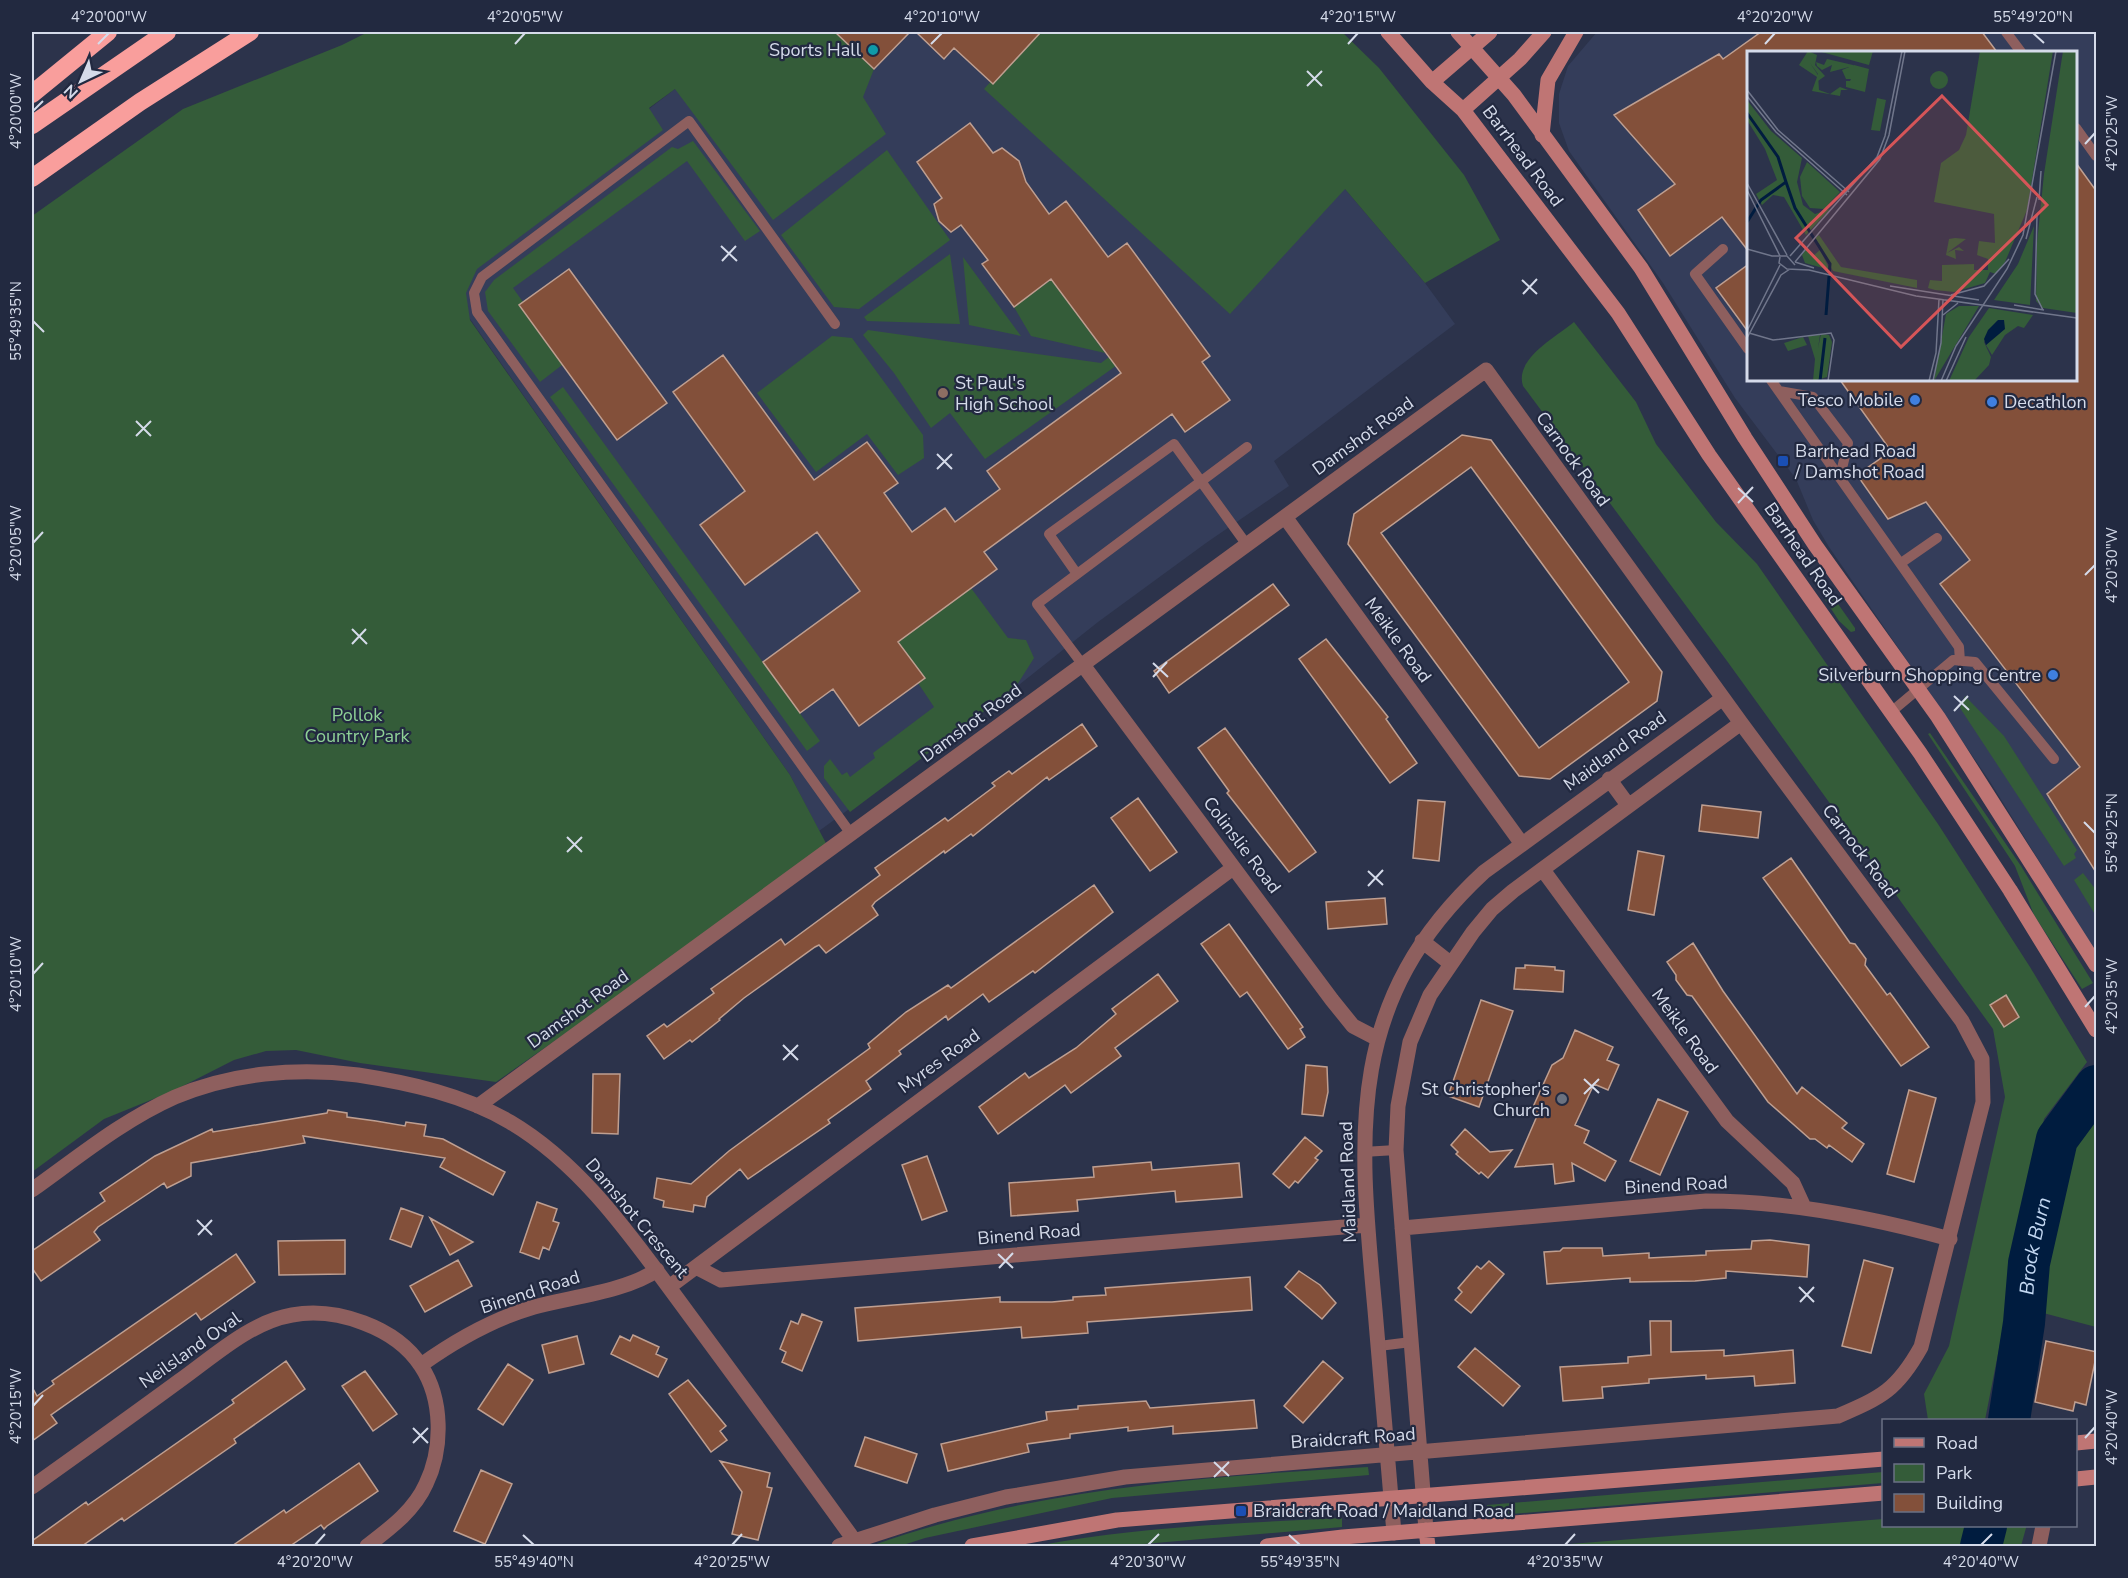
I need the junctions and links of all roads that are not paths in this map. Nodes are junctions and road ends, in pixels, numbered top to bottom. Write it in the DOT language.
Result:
graph roads {
  1 [pos="108,32"];
  2 [pos="167,32"];
  3 [pos="1388,32"];
  4 [pos="1458,32"];
  5 [pos="1490,32"];
  6 [pos="1544,32"];
  7 [pos="1576,32"];
  8 [pos="2006,32"];
  9 [pos="248,33"];
  10 [pos="1472,48"];
  11 [pos="2020,51"];
  12 [pos="1499,78"];
  13 [pos="1432,82"];
  14 [pos="32,94"];
  15 [pos="1462,110"];
  16 [pos="32,125"];
  17 [pos="2077,129"];
  18 [pos="1542,135"];
  19 [pos="2097,156"];
  20 [pos="32,178"];
  21 [pos="1723,249"];
  22 [pos="835,324"];
  23 [pos="1747,346"];
  24 [pos="1486,370"];
  25 [pos="1771,381"];
  26 [pos="1779,392"];
  27 [pos="1247,447"];
  28 [pos="1840,477"];
  29 [pos="1201,481"];
  30 [pos="1285,517"];
  31 [pos="1937,538"];
  32 [pos="1247,545"];
  33 [pos="1901,563"];
  34 [pos="1077,574"];
  35 [pos="1960,661"];
  36 [pos="1083,665"];
  37 [pos="1918,692"];
  38 [pos="1723,698"];
  39 [pos="1891,712"];
  40 [pos="1741,723"];
  41 [pos="2054,759"];
  42 [pos="1610,779"];
  43 [pos="1628,805"];
  44 [pos="851,834"];
  45 [pos="1522,844"];
  46 [pos="1233,868"];
  47 [pos="1542,870"];
  48 [pos="1422,941"];
  49 [pos="1450,963"];
  50 [pos="2097,965"];
  51 [pos="2096,1029"];
  52 [pos="1378,1039"];
  53 [pos="478,1106"];
  54 [pos="1396,1150"];
  55 [pos="1363,1152"];
  56 [pos="32,1190"];
  57 [pos="1804,1207"];
  58 [pos="1367,1225"];
  59 [pos="1402,1228"];
  60 [pos="1950,1239"];
  61 [pos="696,1267"];
  62 [pos="657,1270"];
  63 [pos="669,1287"];
  64 [pos="1412,1342"];
  65 [pos="1379,1346"];
  66 [pos="421,1365"];
  67 [pos="1874,1401"];
  68 [pos="2097,1441"];
  69 [pos="2077,1443"];
  70 [pos="1421,1453"];
  71 [pos="1388,1455"];
  72 [pos="1882,1459"];
  73 [pos="2097,1477"];
  74 [pos="2077,1479"];
  75 [pos="32,1487"];
  76 [pos="1882,1493"];
  77 [pos="1423,1496"];
  78 [pos="1391,1498"];
  79 [pos="2043,1527"];
  80 [pos="1426,1530"];
  81 [pos="855,1539"];
  82 [pos="1395,1540"];
  83 [pos="368,1546"];
  84 [pos="839,1546"];
  85 [pos="972,1546"];
  86 [pos="1268,1546"];
  87 [pos="1428,1546"];
  88 [pos="2039,1546"];
  1 -- 14 [label="highway"];
  2 -- 16 [label="highway"];
  3 -- 13 [label="main road, Barrhead Road"];
  4 -- 10 [label="main road, Barrhead Road"];
  5 -- 10 [label="main road"];
  6 -- 12 [label="main road"];
  7 -- 18 [label="main road"];
  8 -- 11 [label="lane"];
  9 -- 20 [label="highway"];
  10 -- 12 [label="main road, Barrhead Road"];
  10 -- 13 [label="main road"];
  12 -- 15 [label="main road"];
  12 -- 18 [label="main road, Barrhead Road"];
  13 -- 15 [label="main road, Barrhead Road"];
  15 -- 39 [label="main road, Barrhead Road"];
  17 -- 19 [label="lane"];
  18 -- 37 [label="main road, Barrhead Road"];
  21 -- 23 [label="lane"];
  22 -- 44 [label="lane"];
  24 -- 30 [label="street, Damshot Road"];
  24 -- 38 [label="street, Carnock Road"];
  25 -- 26 [label="lane"];
  26 -- 28 [label="lane"];
  26 -- 28 [label="lane"];
  27 -- 29 [label="lane"];
  28 -- 33 [label="lane"];
  29 -- 32 [label="lane"];
  29 -- 34 [label="lane"];
  29 -- 34 [label="lane"];
  30 -- 32 [label="street, Damshot Road"];
  30 -- 45 [label="street, Meikle Road"];
  31 -- 33 [label="lane"];
  32 -- 36 [label="street, Damshot Road"];
  33 -- 35 [label="lane"];
  34 -- 36 [label="lane"];
  35 -- 37 [label="lane"];
  35 -- 41 [label="lane"];
  36 -- 44 [label="street, Damshot Road"];
  36 -- 46 [label="street, Colinslie Road"];
  37 -- 39 [label="lane"];
  37 -- 50 [label="main road, Barrhead Road"];
  38 -- 40 [label="street, Carnock Road"];
  38 -- 42 [label="street, Maidland Road"];
  39 -- 51 [label="main road, Barrhead Road"];
  40 -- 43 [label="street"];
  40 -- 60 [label="street, Carnock Road"];
  42 -- 43 [label="street"];
  42 -- 45 [label="street, Maidland Road"];
  43 -- 47 [label="street"];
  44 -- 53 [label="street, Damshot Road"];
  45 -- 48 [label="street, Maidland Road"];
  46 -- 52 [label="street, Colinslie Road"];
  46 -- 61 [label="street, Myres Road"];
  47 -- 49 [label="street"];
  47 -- 57 [label="street, Meikle Road"];
  48 -- 49 [label="street"];
  48 -- 52 [label="street, Maidland Road"];
  49 -- 54 [label="street"];
  52 -- 55 [label="street, Maidland Road"];
  53 -- 56 [label="street, Damshot Crescent"];
  53 -- 62 [label="street, Damshot Crescent"];
  54 -- 55 [label="lane"];
  54 -- 59 [label="street"];
  55 -- 58 [label="street, Maidland Road"];
  57 -- 59 [label="street, Binend Road"];
  57 -- 60 [label="street, Binend Road"];
  58 -- 61 [label="street, Binend Road"];
  58 -- 65 [label="street, Maidland Road"];
  59 -- 64 [label="street"];
  60 -- 67 [label="street, Carnock Road"];
  61 -- 63 [label="street, Myres Road"];
  62 -- 63 [label="street, Damshot Crescent"];
  62 -- 66 [label="street, Binend Road"];
  63 -- 81 [label="street, Damshot Crescent"];
  64 -- 65 [label="lane"];
  64 -- 70 [label="street"];
  65 -- 71 [label="street, Maidland Road"];
  66 -- 75 [label="street, Neilsland Oval"];
  66 -- 83 [label="street, Neilsland Oval"];
  67 -- 70 [label="street, Braidcraft Road"];
  68 -- 69 [label="main road"];
  70 -- 71 [label="street, Braidcraft Road"];
  70 -- 77 [label="street"];
  71 -- 78 [label="street, Maidland Road"];
  71 -- 81 [label="street, Braidcraft Road"];
  72 -- 77 [label="main road"];
  73 -- 74 [label="main road"];
  76 -- 80 [label="main road"];
  77 -- 78 [label="main road"];
  77 -- 80 [label="street"];
  78 -- 82 [label="street, Maidland Road"];
  78 -- 85 [label="main road"];
  79 -- 88 [label="street"];
  80 -- 82 [label="main road"];
  80 -- 87 [label="main road"];
  81 -- 84 [label="street, Braidcraft Road"];
  82 -- 86 [label="main road"];
}
